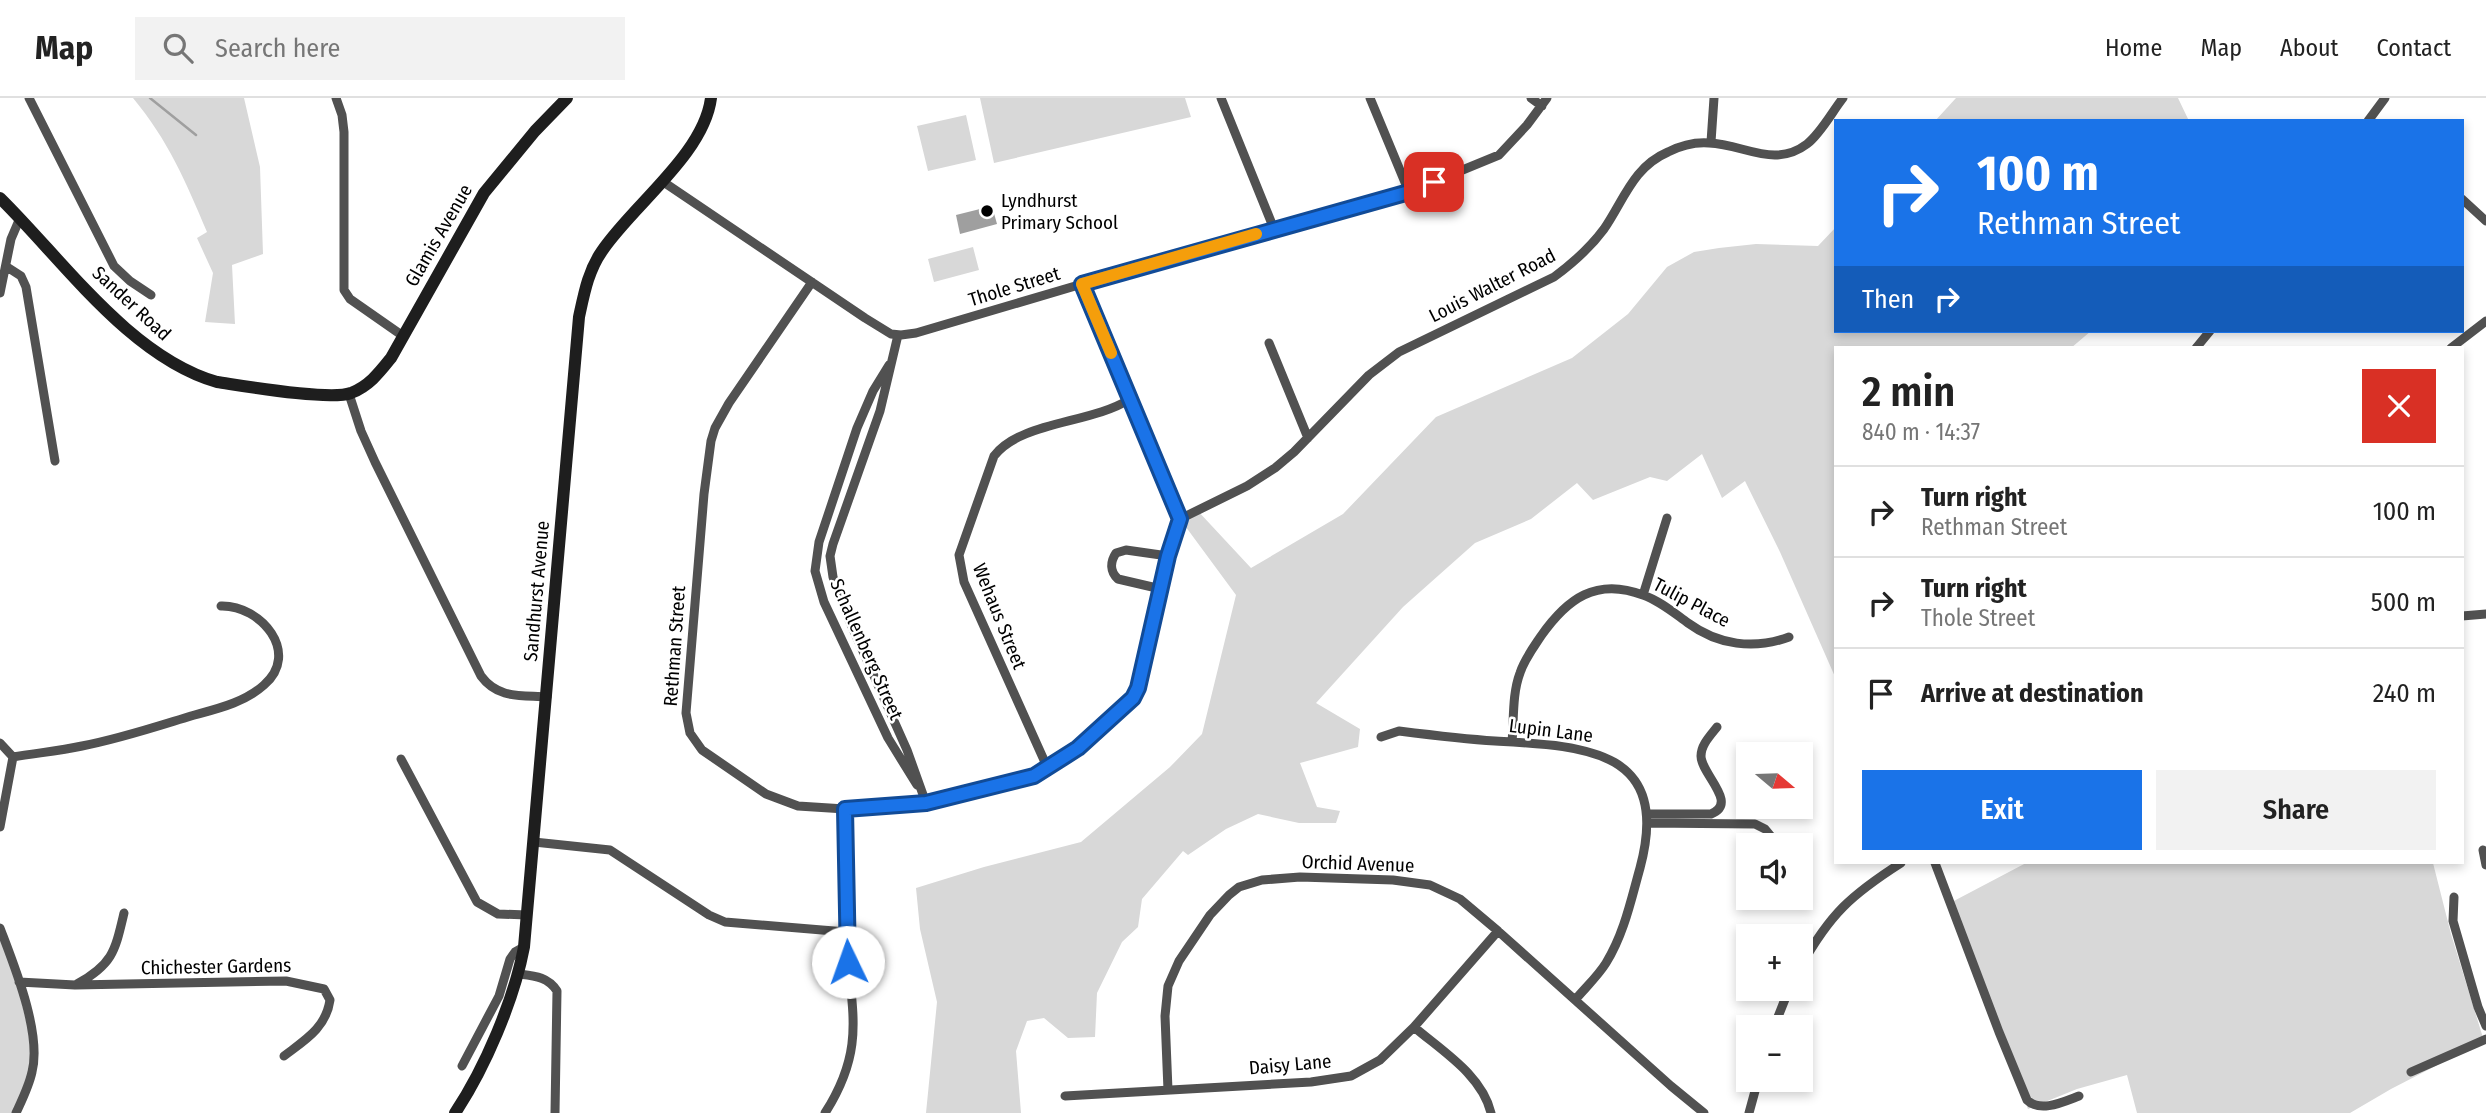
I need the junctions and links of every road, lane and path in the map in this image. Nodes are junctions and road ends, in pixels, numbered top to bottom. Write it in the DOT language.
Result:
graph roads {
  1 [pos="29,98"];
  2 [pos="336,98"];
  3 [pos="567,98"];
  4 [pos="711,98"];
  5 [pos="1221,98"];
  6 [pos="1370,98"];
  7 [pos="1531,98"];
  8 [pos="1714,98"];
  9 [pos="1843,98"];
  10 [pos="2385,98"];
  11 [pos="1544,102"];
  12 [pos="2372,119"];
  13 [pos="1711,142"];
  14 [pos="662,181"];
  15 [pos="1409,192"];
  16 [pos="0,198"];
  17 [pos="2464,201"];
  18 [pos="20,218"];
  19 [pos="2486,221"];
  20 [pos="1274,229"];
  21 [pos="7,267"];
  22 [pos="811,282"];
  23 [pos="1082,284"];
  24 [pos="0,293"];
  25 [pos="151,295"];
  26 [pos="2486,321"];
  27 [pos="898,335"];
  28 [pos="403,336"];
  29 [pos="1269,343"];
  30 [pos="2454,346"];
  31 [pos="892,361"];
  32 [pos="349,394"];
  33 [pos="1130,400"];
  34 [pos="1308,438"];
  35 [pos="55,461"];
  36 [pos="1667,518"];
  37 [pos="1180,519"];
  38 [pos="1168,556"];
  39 [pos="1161,589"];
  40 [pos="1643,594"];
  41 [pos="221,606"];
  42 [pos="2486,614"];
  43 [pos="2464,617"];
  44 [pos="1789,637"];
  45 [pos="547,697"];
  46 [pos="1717,727"];
  47 [pos="1381,737"];
  48 [pos="1512,742"];
  49 [pos="0,743"];
  50 [pos="13,757"];
  51 [pos="401,759"];
  52 [pos="1048,769"];
  53 [pos="920,788"];
  54 [pos="926,803"];
  55 [pos="845,809"];
  56 [pos="1648,818"];
  57 [pos="0,827"];
  58 [pos="1769,833"];
  59 [pos="534,842"];
  60 [pos="2483,850"];
  61 [pos="1900,864"];
  62 [pos="1935,864"];
  63 [pos="2486,865"];
  64 [pos="2454,897"];
  65 [pos="124,913"];
  66 [pos="527,915"];
  67 [pos="0,928"];
  68 [pos="1499,931"];
  69 [pos="846,932"];
  70 [pos="1813,946"];
  71 [pos="524,947"];
  72 [pos="519,974"];
  73 [pos="19,982"];
  74 [pos="75,985"];
  75 [pos="1575,1000"];
  76 [pos="2486,1026"];
  77 [pos="1414,1027"];
  78 [pos="2486,1039"];
  79 [pos="284,1056"];
  80 [pos="462,1066"];
  81 [pos="2411,1072"];
  82 [pos="1168,1090"];
  83 [pos="1755,1092"];
  84 [pos="1065,1096"];
  85 [pos="2078,1096"];
  86 [pos="16,1113"];
  87 [pos="455,1113"];
  88 [pos="555,1113"];
  89 [pos="825,1113"];
  90 [pos="1490,1113"];
  91 [pos="1704,1113"];
  92 [pos="1749,1113"];
  1 -- 25 [label="street"];
  2 -- 28 [label="street"];
  3 -- 28 [label="street, Glamis Avenue"];
  4 -- 14 [label="street, Sandhurst Avenue"];
  5 -- 20 [label="street"];
  6 -- 15 [label="street"];
  7 -- 11 [label="street"];
  8 -- 13 [label="street"];
  9 -- 13 [label="street, Louis Walter Road"];
  10 -- 12 [label="street"];
  11 -- 15 [label="street, Thole Street"];
  13 -- 34 [label="street, Louis Walter Road"];
  14 -- 22 [label="street"];
  14 -- 45 [label="street, Sandhurst Avenue"];
  15 -- 20 [label="street, Thole Street"];
  16 -- 18 [label="street, Sander Road"];
  17 -- 19 [label="street"];
  18 -- 21 [label="street"];
  18 -- 32 [label="street, Sander Road"];
  20 -- 23 [label="street, Thole Street"];
  21 -- 24 [label="street"];
  21 -- 35 [label="street"];
  22 -- 27 [label="street"];
  22 -- 55 [label="street, Rethman Street"];
  23 -- 27 [label="street, Thole Street"];
  23 -- 33 [label="street"];
  26 -- 30 [label="street"];
  27 -- 31 [label="street, Schallenberg Street"];
  28 -- 32 [label="street, Glamis Avenue"];
  29 -- 34 [label="street"];
  31 -- 53 [label="street, Schallenberg Street"];
  31 -- 53 [label="street, Schallenberg Street"];
  32 -- 45 [label="street"];
  33 -- 37 [label="street"];
  33 -- 52 [label="street, Wehaus Street"];
  34 -- 37 [label="street, Louis Walter Road"];
  36 -- 40 [label="street"];
  37 -- 38 [label="street, Rethman Street"];
  38 -- 39 [label="street, Rethman Street"];
  38 -- 39 [label="street"];
  39 -- 52 [label="street, Rethman Street"];
  40 -- 44 [label="street, Tulip Place"];
  40 -- 48 [label="street, Tulip Place"];
  41 -- 50 [label="street"];
  42 -- 43 [label="street"];
  45 -- 59 [label="street, Sandhurst Avenue"];
  46 -- 56 [label="street"];
  47 -- 48 [label="street, Lupin Lane"];
  48 -- 56 [label="street, Lupin Lane"];
  49 -- 50 [label="street"];
  50 -- 57 [label="street"];
  51 -- 66 [label="street"];
  52 -- 54 [label="street, Rethman Street"];
  53 -- 54 [label="street, Schallenberg Street"];
  54 -- 55 [label="street, Rethman Street"];
  55 -- 69 [label="street"];
  56 -- 58 [label="street"];
  56 -- 75 [label="street, Lupin Lane"];
  59 -- 66 [label="street, Sandhurst Avenue"];
  59 -- 69 [label="street"];
  60 -- 63 [label="street"];
  61 -- 70 [label="street"];
  62 -- 85 [label="street"];
  64 -- 76 [label="street"];
  65 -- 74 [label="street"];
  66 -- 71 [label="street, Sandhurst Avenue"];
  67 -- 73 [label="street"];
  68 -- 75 [label="street, Orchid Avenue"];
  68 -- 77 [label="street, Daisy Lane"];
  68 -- 82 [label="street, Orchid Avenue"];
  69 -- 89 [label="street"];
  71 -- 72 [label="street, Sandhurst Avenue"];
  71 -- 80 [label="street"];
  72 -- 87 [label="street, Sandhurst Avenue"];
  72 -- 88 [label="street"];
  73 -- 74 [label="street, Chichester Gardens"];
  73 -- 86 [label="street"];
  74 -- 79 [label="street, Chichester Gardens"];
  75 -- 91 [label="street, Orchid Avenue"];
  77 -- 82 [label="street, Daisy Lane"];
  77 -- 90 [label="street"];
  78 -- 81 [label="street"];
  82 -- 84 [label="street, Daisy Lane"];
  83 -- 92 [label="street"];
}
